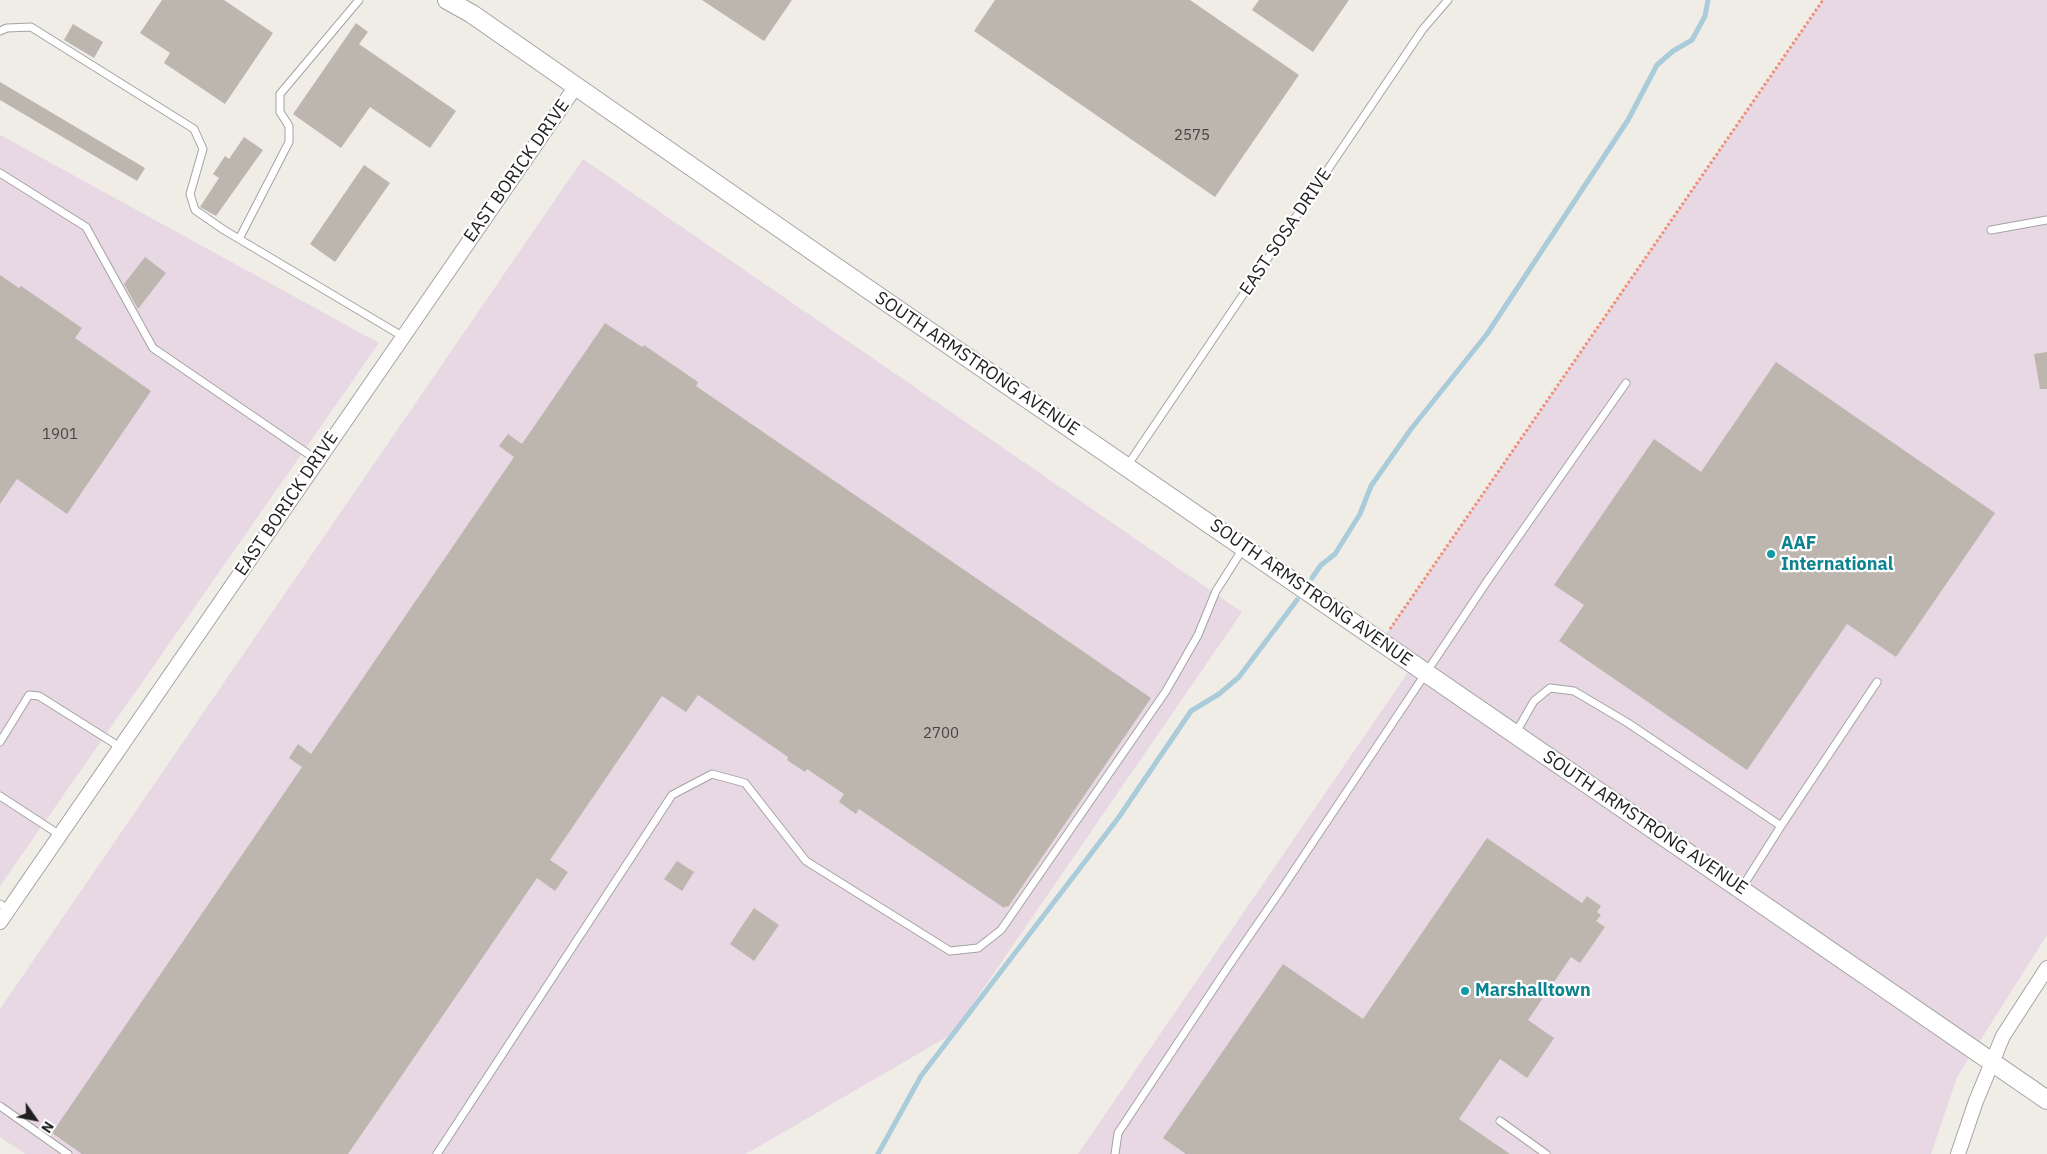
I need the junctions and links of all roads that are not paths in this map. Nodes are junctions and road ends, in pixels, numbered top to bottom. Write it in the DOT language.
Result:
graph roads {
  1 [pos="359,0"];
  2 [pos="447,0"];
  3 [pos="1448,0"];
  4 [pos="0,31"];
  5 [pos="576,86"];
  6 [pos="0,173"];
  7 [pos="2047,220"];
  8 [pos="1991,230"];
  9 [pos="239,239"];
  10 [pos="402,336"];
  11 [pos="1626,384"];
  12 [pos="317,460"];
  13 [pos="1126,466"];
  14 [pos="1244,547"];
  15 [pos="1426,673"];
  16 [pos="1877,682"];
  17 [pos="1515,734"];
  18 [pos="0,742"];
  19 [pos="120,747"];
  20 [pos="0,796"];
  21 [pos="1781,826"];
  22 [pos="60,835"];
  23 [pos="1741,889"];
  24 [pos="4,907"];
  25 [pos="0,922"];
  26 [pos="2047,968"];
  27 [pos="1992,1062"];
  28 [pos="2047,1100"];
  29 [pos="0,1106"];
  30 [pos="1500,1121"];
  31 [pos="68,1154"];
  32 [pos="437,1154"];
  33 [pos="1115,1154"];
  34 [pos="1546,1154"];
  35 [pos="1958,1154"];
  1 -- 9 [label="lane"];
  2 -- 5 [label="street, SOUTH ARMSTRONG AVENUE"];
  3 -- 13 [label="lane, EAST SOSA DRIVE"];
  4 -- 9 [label="lane"];
  5 -- 10 [label="street, EAST BORICK DRIVE"];
  5 -- 13 [label="street, SOUTH ARMSTRONG AVENUE"];
  6 -- 12 [label="lane"];
  7 -- 8 [label="lane"];
  9 -- 10 [label="lane"];
  10 -- 12 [label="street, EAST BORICK DRIVE"];
  11 -- 15 [label="lane"];
  12 -- 19 [label="street, EAST BORICK DRIVE"];
  13 -- 14 [label="street, SOUTH ARMSTRONG AVENUE"];
  14 -- 15 [label="street, SOUTH ARMSTRONG AVENUE"];
  14 -- 32 [label="lane"];
  15 -- 17 [label="street, SOUTH ARMSTRONG AVENUE"];
  15 -- 33 [label="lane"];
  16 -- 21 [label="lane"];
  17 -- 21 [label="lane"];
  17 -- 23 [label="street, SOUTH ARMSTRONG AVENUE"];
  18 -- 19 [label="lane"];
  19 -- 22 [label="street, EAST BORICK DRIVE"];
  20 -- 22 [label="lane"];
  21 -- 23 [label="lane"];
  22 -- 24 [label="street, EAST BORICK DRIVE"];
  23 -- 27 [label="street, SOUTH ARMSTRONG AVENUE"];
  24 -- 25 [label="street, EAST BORICK DRIVE"];
  26 -- 27 [label="street"];
  27 -- 28 [label="street, SOUTH ARMSTRONG AVENUE"];
  27 -- 35 [label="street"];
  29 -- 31 [label="lane"];
  30 -- 34 [label="lane"];
}
